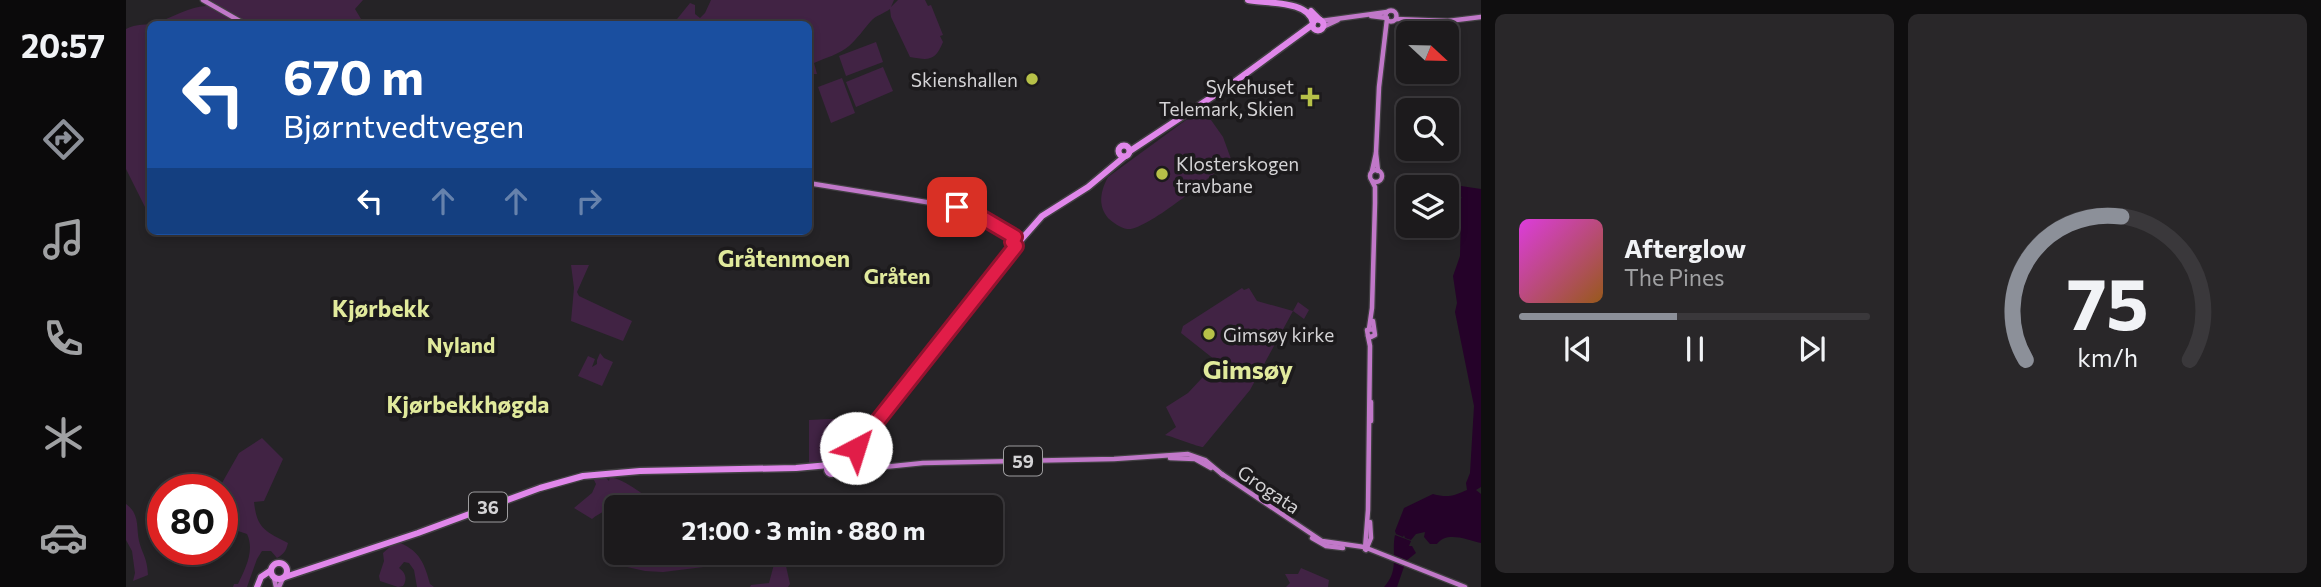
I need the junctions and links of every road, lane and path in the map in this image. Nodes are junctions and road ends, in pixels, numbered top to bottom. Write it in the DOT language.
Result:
graph roads {
  1 [pos="203,0"];
  2 [pos="1248,0"];
  3 [pos="1387,12"];
  4 [pos="1396,12"];
  5 [pos="1481,17"];
  6 [pos="1391,19"];
  7 [pos="240,21"];
  8 [pos="1430,21"];
  9 [pos="1456,21"];
  10 [pos="1318,24"];
  11 [pos="1375,171"];
  12 [pos="1375,181"];
  13 [pos="812,184"];
  14 [pos="1015,241"];
  15 [pos="832,467"];
  16 [pos="1368,510"];
  17 [pos="1371,538"];
  18 [pos="1365,549"];
  19 [pos="1385,555"];
  20 [pos="1393,559"];
  21 [pos="1410,566"];
  22 [pos="287,568"];
  23 [pos="301,570"];
  24 [pos="272,575"];
  25 [pos="284,577"];
  26 [pos="258,587"];
  27 [pos="277,587"];
  28 [pos="1458,587"];
  29 [pos="1465,587"];
  1 -- 7 [label="main road"];
  2 -- 10 [label="highway"];
  3 -- 4 [label="main road"];
  3 -- 6 [label="main road"];
  3 -- 10 [label="main road"];
  4 -- 6 [label="main road"];
  4 -- 8 [label="main road"];
  5 -- 9 [label="main road"];
  6 -- 8 [label="main road"];
  6 -- 10 [label="main road"];
  6 -- 11 [label="main road"];
  10 -- 14 [label="highway, 36"];
  11 -- 12 [label="main road"];
  11 -- 12 [label="main road"];
  12 -- 16 [label="main road"];
  13 -- 14 [label="main road"];
  14 -- 15 [label="highway, 36"];
  15 -- 18 [label="main road, Grogata / 59"];
  15 -- 23 [label="highway, 36"];
  16 -- 17 [label="main road"];
  16 -- 18 [label="main road"];
  17 -- 18 [label="main road"];
  17 -- 19 [label="main road"];
  18 -- 19 [label="main road, 59"];
  18 -- 20 [label="main road, 59"];
  19 -- 20 [label="main road, 59"];
  20 -- 21 [label="main road, 59"];
  21 -- 28 [label="main road, 59"];
  21 -- 29 [label="main road, 59"];
  22 -- 23 [label="highway, 36"];
  22 -- 24 [label="highway, 36"];
  22 -- 25 [label="highway"];
  23 -- 25 [label="highway, 36"];
  24 -- 25 [label="highway, 36"];
  24 -- 26 [label="highway"];
  24 -- 27 [label="main road"];
  25 -- 27 [label="main road"];
}
